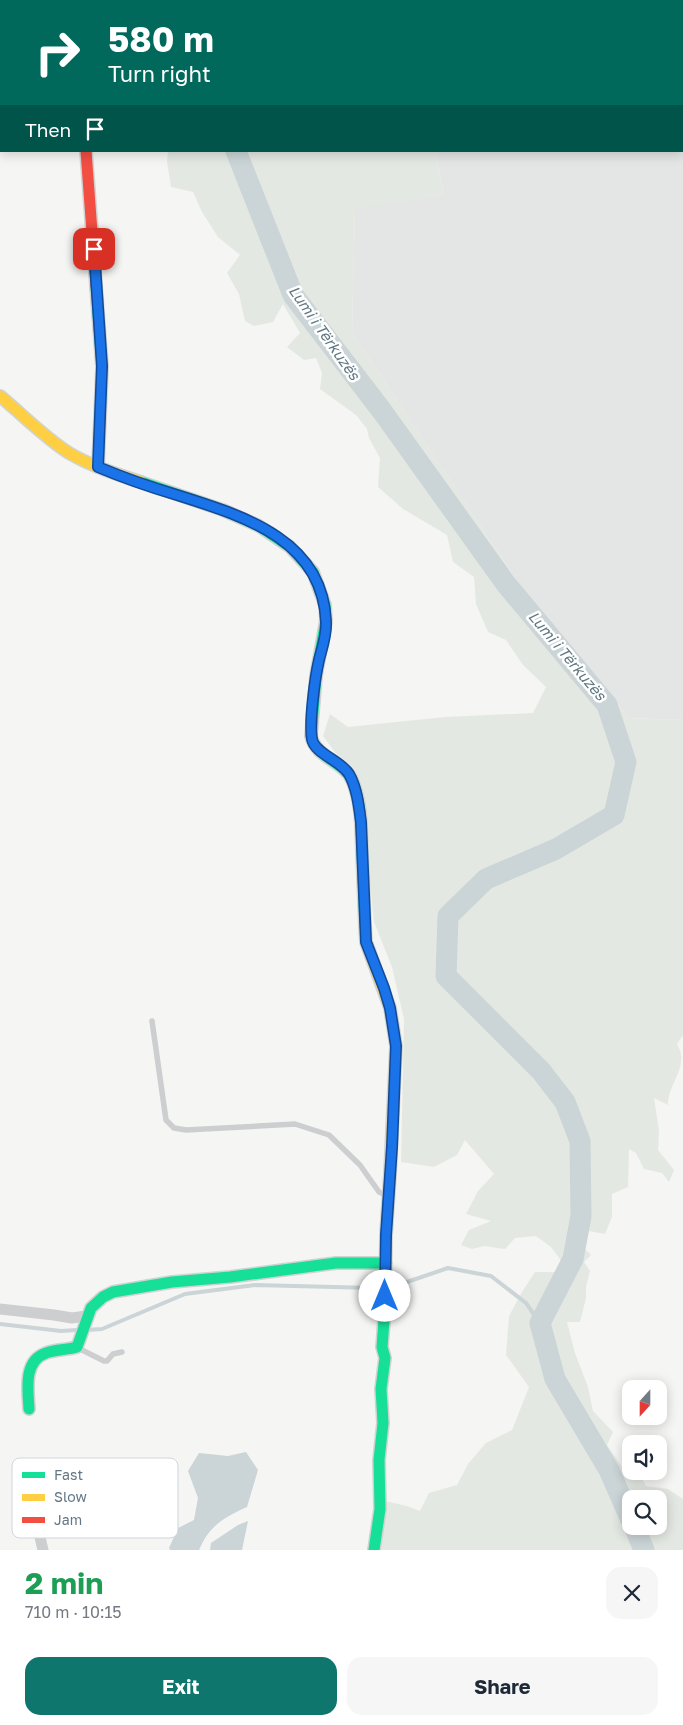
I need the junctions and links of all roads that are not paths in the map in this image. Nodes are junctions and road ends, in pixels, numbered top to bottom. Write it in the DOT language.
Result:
graph roads {
  1 [pos="86,152"];
  2 [pos="0,396"];
  3 [pos="98,467"];
  4 [pos="152,1021"];
  5 [pos="389,1195"];
  6 [pos="386,1263"];
  7 [pos="0,1309"];
  8 [pos="84,1320"];
  9 [pos="78,1343"];
  10 [pos="122,1352"];
  11 [pos="29,1409"];
  12 [pos="374,1550"];
  1 -- 3 [label="street"];
  2 -- 3 [label="street"];
  3 -- 5 [label="street"];
  4 -- 5 [label="lane"];
  5 -- 6 [label="street"];
  6 -- 8 [label="street"];
  6 -- 12 [label="street"];
  7 -- 8 [label="street"];
  8 -- 9 [label="street"];
  9 -- 10 [label="lane"];
  9 -- 11 [label="street"];
}
